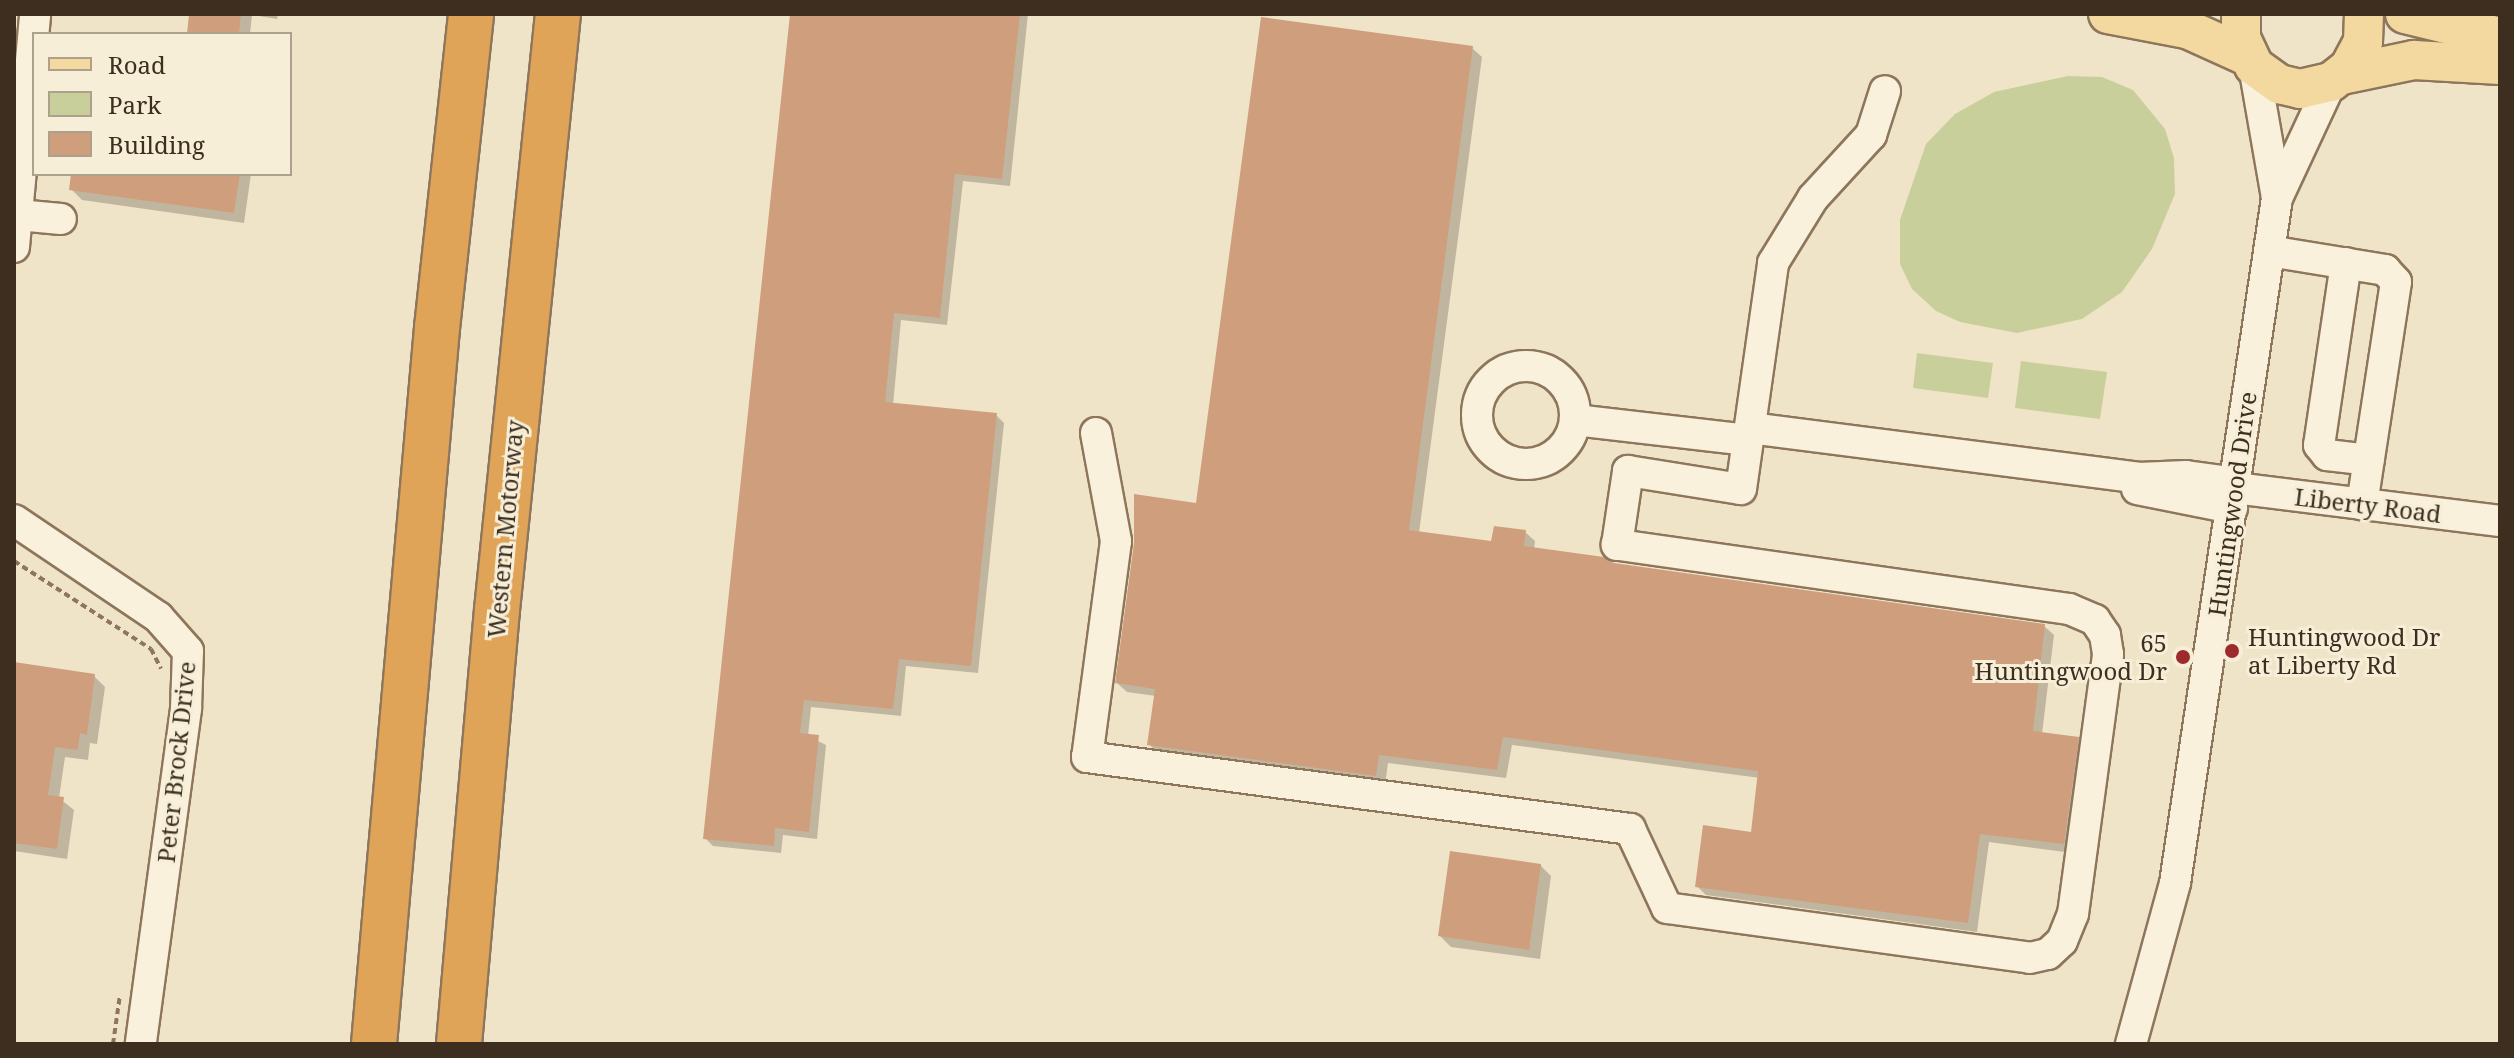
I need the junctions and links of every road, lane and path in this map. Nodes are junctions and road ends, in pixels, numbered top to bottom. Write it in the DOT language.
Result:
graph roads {
  1 [pos="471,14"];
  2 [pos="558,14"];
  3 [pos="2108,14"];
  4 [pos="2241,14"];
  5 [pos="2364,14"];
  6 [pos="2405,14"];
  7 [pos="2500,37"];
  8 [pos="32,39"];
  9 [pos="2250,61"];
  10 [pos="2500,65"];
  11 [pos="2336,78"];
  12 [pos="1885,91"];
  13 [pos="18,154"];
  14 [pos="2277,198"];
  15 [pos="18,215"];
  16 [pos="61,219"];
  17 [pos="14,247"];
  18 [pos="2269,251"];
  19 [pos="2346,263"];
  20 [pos="1575,420"];
  21 [pos="1096,433"];
  22 [pos="1749,437"];
  23 [pos="2369,460"];
  24 [pos="2234,493"];
  25 [pos="2362,504"];
  26 [pos="14,520"];
  27 [pos="2500,521"];
  28 [pos="14,561"];
  29 [pos="161,680"];
  30 [pos="121,983"];
  31 [pos="113,1044"];
  32 [pos="141,1044"];
  33 [pos="374,1044"];
  34 [pos="459,1044"];
  35 [pos="2131,1044"];
  1 -- 33 [label="highway"];
  2 -- 34 [label="highway, Western Motorway"];
  3 -- 9 [label="main road"];
  4 -- 9 [label="main road"];
  5 -- 11 [label="main road"];
  6 -- 7 [label="main road"];
  8 -- 13 [label="street"];
  9 -- 11 [label="main road"];
  9 -- 14 [label="street, Huntingwood Drive"];
  10 -- 11 [label="main road"];
  11 -- 14 [label="street, Huntingwood Drive"];
  12 -- 22 [label="street"];
  13 -- 15 [label="street"];
  14 -- 18 [label="street, Huntingwood Drive"];
  15 -- 16 [label="street"];
  15 -- 17 [label="street"];
  18 -- 19 [label="street"];
  18 -- 24 [label="street, Huntingwood Drive"];
  19 -- 23 [label="street"];
  19 -- 23 [label="street"];
  20 -- 22 [label="street, Liberty Road"];
  21 -- 22 [label="street"];
  22 -- 24 [label="street, Liberty Road"];
  23 -- 25 [label="street"];
  24 -- 25 [label="street, Liberty Road"];
  24 -- 35 [label="street, Huntingwood Drive"];
  25 -- 27 [label="street, Liberty Road"];
  26 -- 32 [label="street, Peter Brock Drive"];
  28 -- 29 [label="path"];
  30 -- 31 [label="path"];
}
